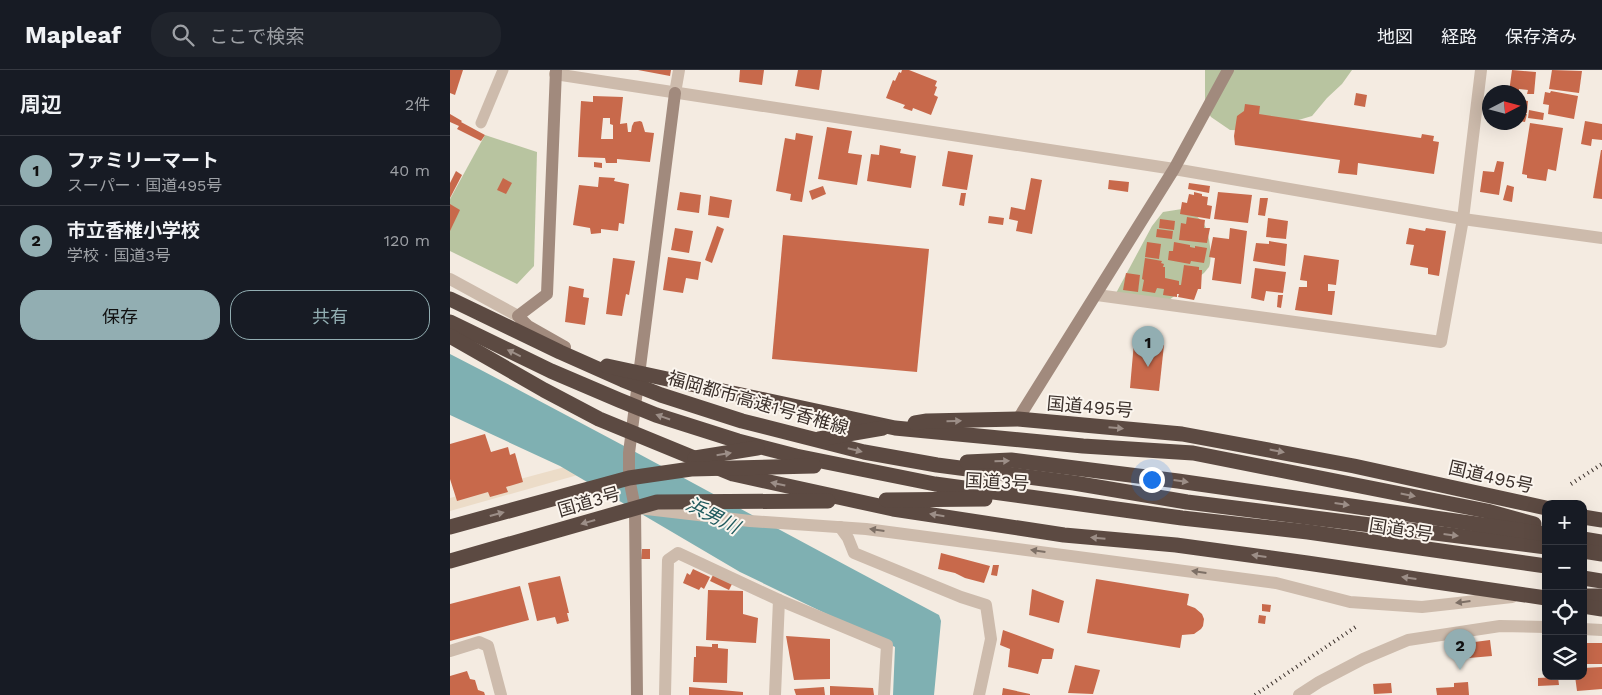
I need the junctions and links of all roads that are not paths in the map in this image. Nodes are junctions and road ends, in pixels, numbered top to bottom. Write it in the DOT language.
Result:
graph roads {
  1 [pos="503,70"];
  2 [pos="679,70"];
  3 [pos="1228,70"];
  4 [pos="1481,70"];
  5 [pos="556,72"];
  6 [pos="675,93"];
  7 [pos="481,123"];
  8 [pos="1174,169"];
  9 [pos="1464,219"];
  10 [pos="1602,238"];
  11 [pos="450,279"];
  12 [pos="1097,295"];
  13 [pos="450,299"];
  14 [pos="518,316"];
  15 [pos="450,322"];
  16 [pos="450,336"];
  17 [pos="560,352"];
  18 [pos="636,389"];
  19 [pos="1018,419"];
  20 [pos="629,478"];
  21 [pos="1542,507"];
  22 [pos="635,508"];
  23 [pos="1487,511"];
  24 [pos="1542,516"];
  25 [pos="1542,526"];
  26 [pos="450,527"];
  27 [pos="840,527"];
  28 [pos="1542,533"];
  29 [pos="1542,546"];
  30 [pos="450,561"];
  31 [pos="1542,565"];
  32 [pos="1542,571"];
  33 [pos="1587,573"];
  34 [pos="1602,575"];
  35 [pos="1587,579"];
  36 [pos="1602,581"];
  37 [pos="1587,596"];
  38 [pos="1602,596"];
  39 [pos="1542,599"];
  40 [pos="1542,599"];
  41 [pos="779,600"];
  42 [pos="1587,609"];
  43 [pos="1602,611"];
  44 [pos="1542,628"];
  45 [pos="1587,629"];
  46 [pos="1602,630"];
  47 [pos="450,651"];
  48 [pos="500,695"];
  49 [pos="637,695"];
  50 [pos="665,695"];
  51 [pos="775,695"];
  52 [pos="884,695"];
  53 [pos="979,695"];
  54 [pos="1299,695"];
  1 -- 7 [label="lane"];
  2 -- 6 [label="street"];
  3 -- 8 [label="street"];
  4 -- 9 [label="street"];
  5 -- 6 [label="street"];
  5 -- 14 [label="street"];
  6 -- 8 [label="street"];
  6 -- 18 [label="street"];
  8 -- 9 [label="street"];
  8 -- 12 [label="street"];
  9 -- 10 [label="street"];
  9 -- 12 [label="street"];
  11 -- 14 [label="street"];
  12 -- 19 [label="street"];
  13 -- 17 [label="highway, 福岡都市高速1号香椎線"];
  14 -- 18 [label="street"];
  31 -- 15 [label="highway, one-way"];
  39 -- 16 [label="highway, one-way"];
  17 -- 23 [label="highway, one-way"];
  17 -- 29 [label="highway, 福岡都市高速1号香椎線, one-way"];
  18 -- 20 [label="street"];
  20 -- 19 [label="highway, 国道495号, one-way"];
  19 -- 21 [label="highway, 国道495号, one-way"];
  20 -- 22 [label="street"];
  26 -- 20 [label="highway, 国道3号, one-way"];
  20 -- 28 [label="highway, 国道3号, one-way"];
  22 -- 27 [label="street"];
  22 -- 30 [label="highway, 国道3号, one-way"];
  22 -- 32 [label="highway, 国道3号"];
  22 -- 49 [label="street"];
  23 -- 24 [label="highway"];
  23 -- 25 [label="highway"];
  40 -- 27 [label="street, one-way"];
  27 -- 53 [label="street"];
  33 -- 34 [label="highway"];
  35 -- 36 [label="highway"];
  37 -- 38 [label="highway"];
  41 -- 50 [label="street"];
  41 -- 51 [label="street"];
  41 -- 52 [label="street"];
  42 -- 43 [label="highway"];
  44 -- 54 [label="street"];
  45 -- 46 [label="street"];
  47 -- 48 [label="street"];
}
